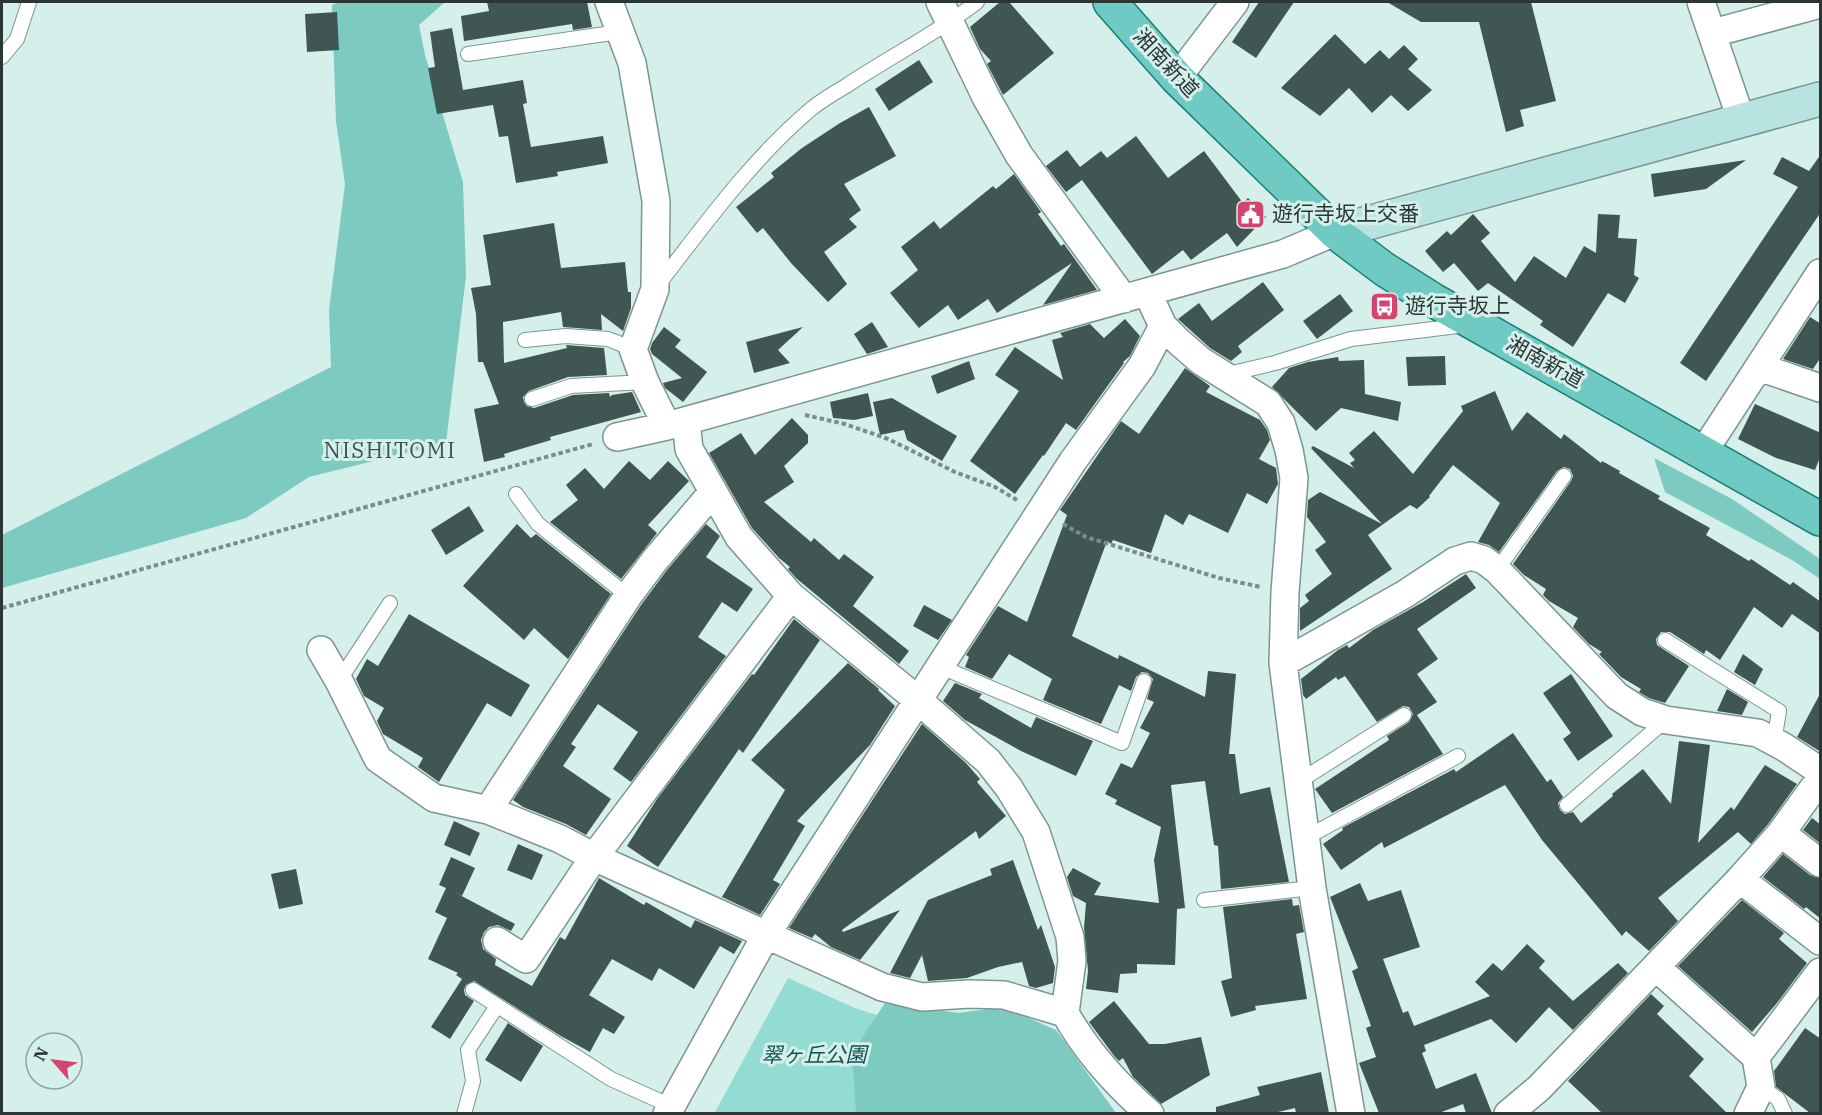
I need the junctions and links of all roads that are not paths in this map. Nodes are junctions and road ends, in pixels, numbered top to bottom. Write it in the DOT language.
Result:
graph roads {
  1 [pos="29,2"];
  2 [pos="609,2"];
  3 [pos="977,2"];
  4 [pos="1110,2"];
  5 [pos="1235,2"];
  6 [pos="1701,2"];
  7 [pos="1821,4"];
  8 [pos="945,12"];
  9 [pos="619,32"];
  10 [pos="1713,33"];
  11 [pos="468,54"];
  12 [pos="2,57"];
  13 [pos="1177,78"];
  14 [pos="1821,99"];
  15 [pos="1741,119"];
  16 [pos="1335,232"];
  17 [pos="1821,273"];
  18 [pos="655,290"];
  19 [pos="1135,296"];
  20 [pos="1477,323"];
  21 [pos="1163,326"];
  22 [pos="525,340"];
  23 [pos="633,349"];
  24 [pos="1759,367"];
  25 [pos="1224,375"];
  26 [pos="645,382"];
  27 [pos="1821,388"];
  28 [pos="532,399"];
  29 [pos="676,423"];
  30 [pos="617,437"];
  31 [pos="1704,451"];
  32 [pos="1564,476"];
  33 [pos="713,492"];
  34 [pos="516,494"];
  35 [pos="1821,519"];
  36 [pos="1497,570"];
  37 [pos="628,596"];
  38 [pos="790,596"];
  39 [pos="390,603"];
  40 [pos="1665,640"];
  41 [pos="321,650"];
  42 [pos="1283,663"];
  43 [pos="941,667"];
  44 [pos="339,681"];
  45 [pos="1144,681"];
  46 [pos="919,700"];
  47 [pos="1404,715"];
  48 [pos="1666,720"];
  49 [pos="1774,742"];
  50 [pos="1458,756"];
  51 [pos="1821,771"];
  52 [pos="1821,779"];
  53 [pos="1298,782"];
  54 [pos="1567,805"];
  55 [pos="488,810"];
  56 [pos="1781,833"];
  57 [pos="1305,838"];
  58 [pos="594,857"];
  59 [pos="1821,863"];
  60 [pos="1740,879"];
  61 [pos="1312,888"];
  62 [pos="1204,900"];
  63 [pos="766,935"];
  64 [pos="497,941"];
  65 [pos="1821,941"];
  66 [pos="1657,968"];
  67 [pos="1821,972"];
  68 [pos="473,990"];
  69 [pos="497,1006"];
  70 [pos="1065,1013"];
  71 [pos="1756,1057"];
  72 [pos="1761,1087"];
  73 [pos="669,1109"];
  74 [pos="464,1113"];
  75 [pos="1150,1113"];
  76 [pos="1351,1113"];
  77 [pos="1508,1113"];
  78 [pos="1748,1113"];
  79 [pos="1785,1113"];
  1 -- 12 [label="lane"];
  2 -- 9 [label="street"];
  3 -- 8 [label="lane"];
  4 -- 13 [label="main road, 湘南新道"];
  5 -- 13 [label="street"];
  6 -- 10 [label="street"];
  7 -- 10 [label="street"];
  8 -- 18 [label="lane"];
  8 -- 19 [label="street"];
  9 -- 11 [label="lane"];
  9 -- 18 [label="street"];
  10 -- 15 [label="street"];
  13 -- 16 [label="main road, 湘南新道"];
  14 -- 15 [label="street"];
  15 -- 16 [label="street"];
  16 -- 19 [label="street"];
  16 -- 20 [label="main road, 湘南新道"];
  17 -- 24 [label="street"];
  18 -- 23 [label="street"];
  19 -- 21 [label="street"];
  19 -- 29 [label="street"];
  20 -- 25 [label="lane"];
  20 -- 31 [label="main road, 湘南新道"];
  21 -- 25 [label="street"];
  21 -- 43 [label="street"];
  22 -- 23 [label="lane"];
  23 -- 26 [label="street"];
  24 -- 27 [label="street"];
  24 -- 31 [label="street"];
  25 -- 42 [label="street"];
  26 -- 28 [label="lane"];
  26 -- 29 [label="street"];
  29 -- 30 [label="street"];
  29 -- 33 [label="street"];
  31 -- 35 [label="main road, 湘南新道"];
  32 -- 36 [label="lane"];
  33 -- 37 [label="street"];
  33 -- 38 [label="street"];
  34 -- 37 [label="lane"];
  36 -- 42 [label="street"];
  36 -- 48 [label="street"];
  37 -- 55 [label="street"];
  38 -- 46 [label="street"];
  38 -- 58 [label="street"];
  39 -- 44 [label="lane"];
  40 -- 49 [label="lane"];
  41 -- 44 [label="street"];
  42 -- 53 [label="street"];
  43 -- 45 [label="lane"];
  43 -- 46 [label="street"];
  44 -- 55 [label="street"];
  46 -- 63 [label="street"];
  46 -- 70 [label="street"];
  47 -- 53 [label="lane"];
  48 -- 49 [label="street"];
  48 -- 54 [label="lane"];
  49 -- 51 [label="street"];
  50 -- 57 [label="lane"];
  52 -- 56 [label="street"];
  53 -- 57 [label="street"];
  55 -- 58 [label="street"];
  56 -- 59 [label="street"];
  56 -- 60 [label="street"];
  57 -- 61 [label="street"];
  58 -- 63 [label="street"];
  58 -- 64 [label="street"];
  60 -- 65 [label="street"];
  60 -- 66 [label="street"];
  61 -- 62 [label="lane"];
  61 -- 76 [label="street"];
  63 -- 70 [label="street"];
  63 -- 73 [label="street"];
  66 -- 71 [label="street"];
  66 -- 77 [label="street"];
  67 -- 71 [label="street"];
  68 -- 69 [label="lane"];
  69 -- 73 [label="lane"];
  69 -- 74 [label="lane"];
  70 -- 75 [label="street"];
  71 -- 72 [label="street"];
  72 -- 78 [label="street"];
  72 -- 79 [label="lane"];
}
